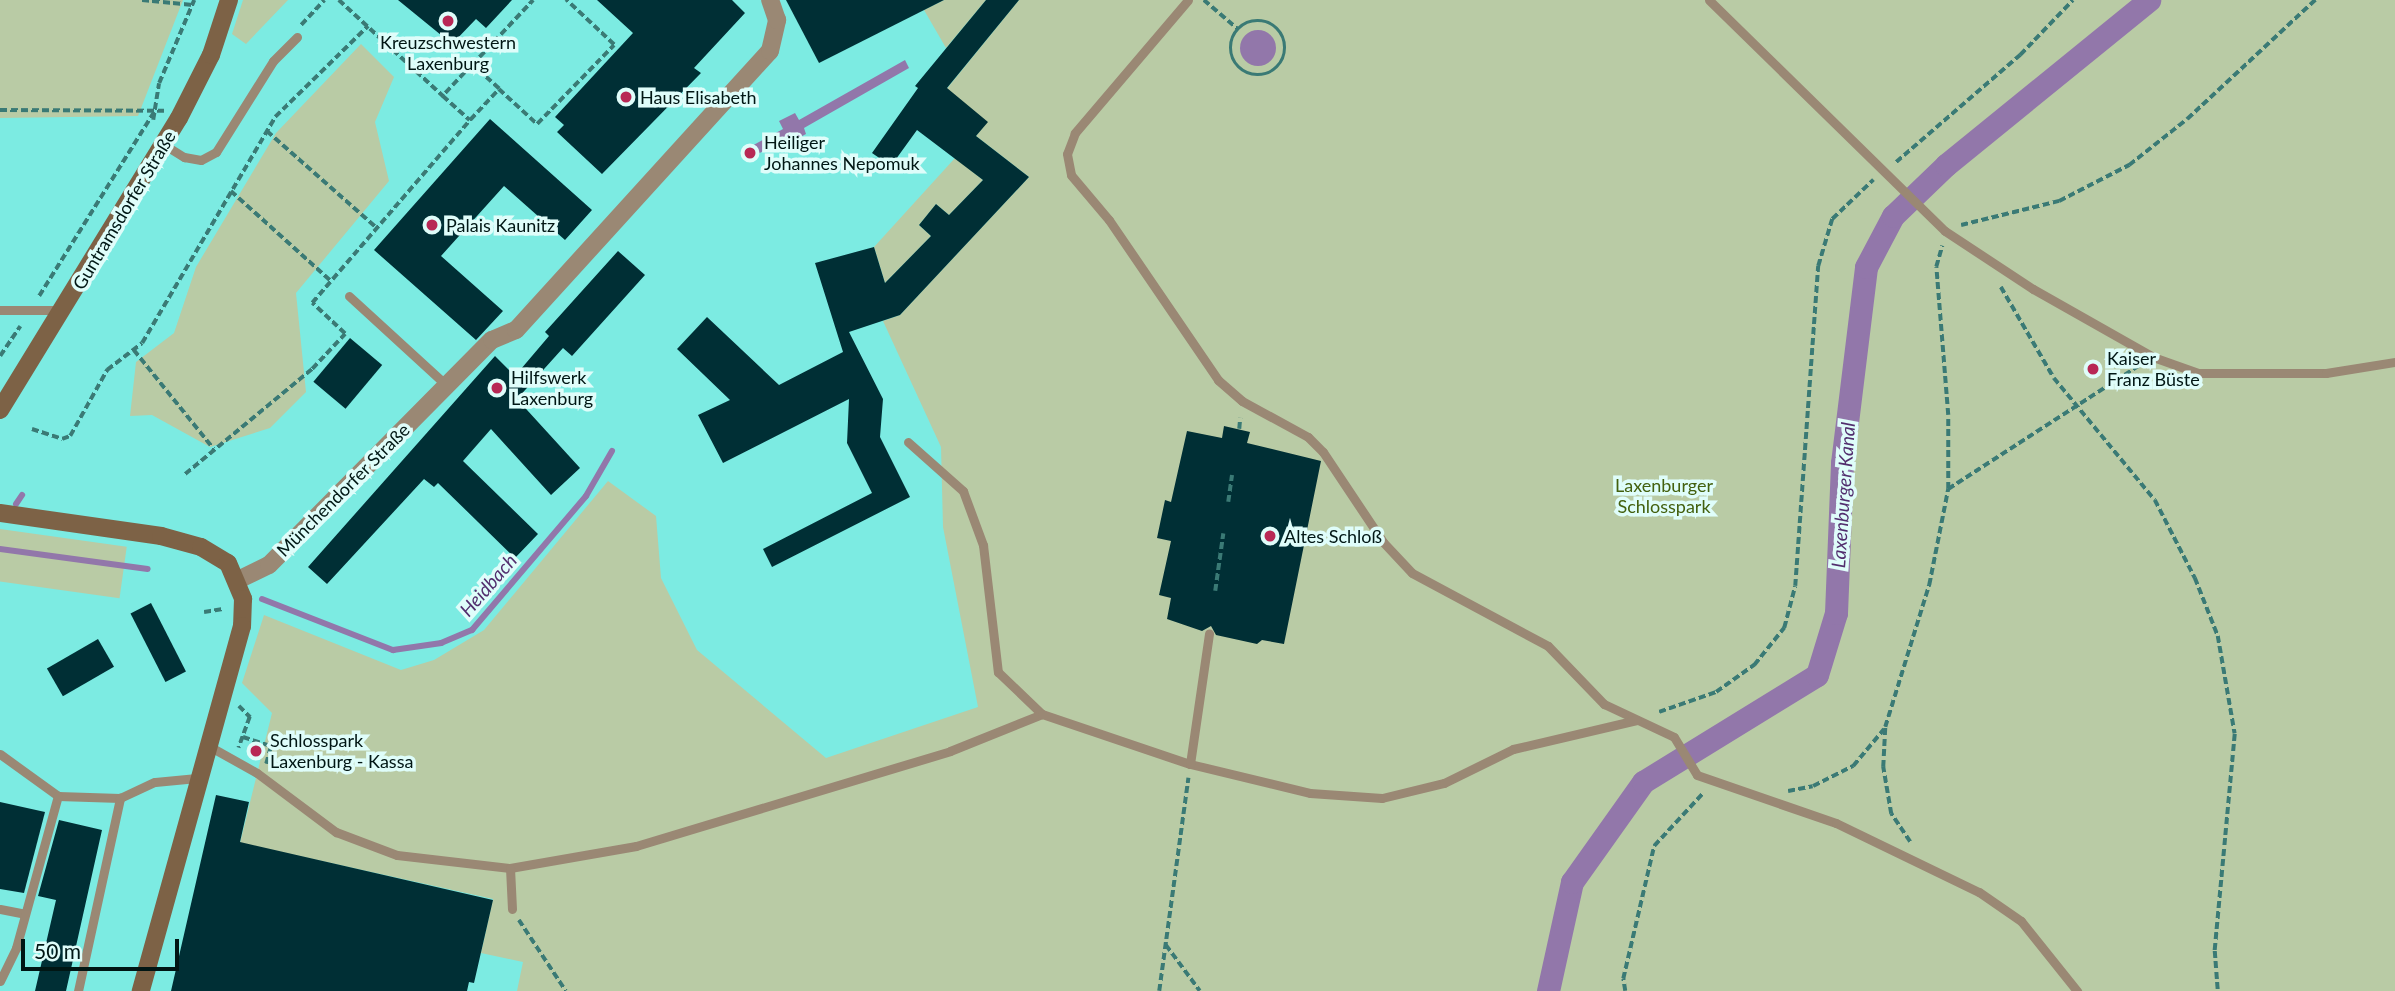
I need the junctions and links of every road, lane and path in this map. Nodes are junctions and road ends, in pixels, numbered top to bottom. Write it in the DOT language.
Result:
graph roads {
  1 [pos="142,0"];
  2 [pos="229,0"];
  3 [pos="324,0"];
  4 [pos="339,0"];
  5 [pos="533,0"];
  6 [pos="566,0"];
  7 [pos="769,0"];
  8 [pos="1188,0"];
  9 [pos="1204,0"];
  10 [pos="1709,0"];
  11 [pos="2073,0"];
  12 [pos="2315,0"];
  13 [pos="194,3"];
  14 [pos="368,26"];
  15 [pos="1238,29"];
  16 [pos="297,37"];
  17 [pos="472,65"];
  18 [pos="499,89"];
  19 [pos="443,96"];
  20 [pos="157,107"];
  21 [pos="0,110"];
  22 [pos="470,120"];
  23 [pos="267,131"];
  24 [pos="163,144"];
  25 [pos="1883,173"];
  26 [pos="231,191"];
  27 [pos="377,228"];
  28 [pos="1945,231"];
  29 [pos="1993,264"];
  30 [pos="331,281"];
  31 [pos="349,296"];
  32 [pos="0,310"];
  33 [pos="30,310"];
  34 [pos="63,310"];
  35 [pos="134,350"];
  36 [pos="0,356"];
  37 [pos="2153,357"];
  38 [pos="2395,362"];
  39 [pos="446,386"];
  40 [pos="2075,405"];
  41 [pos="0,410"];
  42 [pos="32,429"];
  43 [pos="908,442"];
  44 [pos="214,449"];
  45 [pos="185,474"];
  46 [pos="1232,475"];
  47 [pos="1948,489"];
  48 [pos="1228,502"];
  49 [pos="0,513"];
  50 [pos="1223,534"];
  51 [pos="237,580"];
  52 [pos="1215,591"];
  53 [pos="1209,633"];
  54 [pos="222,690"];
  55 [pos="1042,714"];
  56 [pos="1637,720"];
  57 [pos="1885,727"];
  58 [pos="243,737"];
  59 [pos="286,737"];
  60 [pos="205,744"];
  61 [pos="270,746"];
  62 [pos="0,754"];
  63 [pos="235,760"];
  64 [pos="1190,764"];
  65 [pos="197,778"];
  66 [pos="264,779"];
  67 [pos="1714,781"];
  68 [pos="58,796"];
  69 [pos="1761,796"];
  70 [pos="120,798"];
  71 [pos="1924,862"];
  72 [pos="510,868"];
  73 [pos="0,909"];
  74 [pos="512,909"];
  75 [pos="25,914"];
  76 [pos="1166,945"];
  77 [pos="0,981"];
  78 [pos="78,991"];
  79 [pos="141,991"];
  80 [pos="566,991"];
  81 [pos="1159,991"];
  82 [pos="1200,991"];
  83 [pos="1625,991"];
  84 [pos="2077,991"];
  85 [pos="2218,991"];
  1 -- 13 [label="path"];
  2 -- 24 [label="main road, Guntramsdorfer Straße"];
  3 -- 16 [label="path"];
  4 -- 14 [label="path"];
  5 -- 17 [label="path"];
  6 -- 18 [label="path"];
  7 -- 39 [label="street, Münchendorfer Straße"];
  8 -- 56 [label="lane"];
  9 -- 15 [label="path"];
  10 -- 25 [label="lane"];
  11 -- 25 [label="path"];
  12 -- 28 [label="path"];
  13 -- 20 [label="path"];
  14 -- 19 [label="path"];
  14 -- 23 [label="path"];
  15 -- 15 [label="path"];
  16 -- 24 [label="lane"];
  17 -- 18 [label="path"];
  17 -- 19 [label="path"];
  18 -- 22 [label="path"];
  19 -- 22 [label="path"];
  20 -- 21 [label="path"];
  20 -- 33 [label="path"];
  22 -- 27 [label="path"];
  23 -- 26 [label="path"];
  23 -- 27 [label="path"];
  24 -- 34 [label="main road, Guntramsdorfer Straße"];
  25 -- 28 [label="lane"];
  25 -- 56 [label="path"];
  26 -- 30 [label="path"];
  26 -- 35 [label="path"];
  27 -- 30 [label="path"];
  28 -- 29 [label="lane"];
  28 -- 47 [label="path"];
  29 -- 37 [label="lane"];
  29 -- 40 [label="path"];
  30 -- 44 [label="path"];
  31 -- 39 [label="lane"];
  32 -- 33 [label="lane"];
  33 -- 34 [label="lane"];
  33 -- 36 [label="path"];
  34 -- 41 [label="main road, Guntramsdorfer Straße"];
  35 -- 42 [label="path"];
  35 -- 44 [label="path"];
  37 -- 38 [label="lane"];
  37 -- 40 [label="path"];
  39 -- 51 [label="street, Münchendorfer Straße"];
  40 -- 47 [label="path"];
  40 -- 85 [label="path"];
  43 -- 55 [label="lane"];
  44 -- 45 [label="path"];
  46 -- 48 [label="path"];
  47 -- 57 [label="path"];
  49 -- 51 [label="main road"];
  50 -- 52 [label="path"];
  51 -- 54 [label="main road"];
  53 -- 64 [label="lane"];
  54 -- 58 [label="path"];
  54 -- 60 [label="main road"];
  55 -- 64 [label="lane"];
  55 -- 72 [label="lane"];
  56 -- 64 [label="lane"];
  56 -- 67 [label="lane"];
  57 -- 69 [label="path"];
  57 -- 71 [label="path"];
  58 -- 61 [label="path"];
  58 -- 63 [label="path"];
  59 -- 61 [label="path"];
  60 -- 63 [label="lane"];
  60 -- 65 [label="main road"];
  61 -- 66 [label="path"];
  62 -- 68 [label="lane"];
  63 -- 66 [label="lane"];
  64 -- 76 [label="path"];
  65 -- 70 [label="lane"];
  65 -- 79 [label="main road"];
  66 -- 72 [label="lane"];
  67 -- 69 [label="lane"];
  67 -- 83 [label="path"];
  68 -- 70 [label="lane"];
  68 -- 75 [label="lane"];
  69 -- 71 [label="lane"];
  70 -- 78 [label="lane"];
  71 -- 84 [label="lane"];
  72 -- 74 [label="lane"];
  73 -- 75 [label="lane"];
  74 -- 80 [label="path"];
  75 -- 77 [label="lane"];
  76 -- 81 [label="path"];
  76 -- 82 [label="path"];
}
